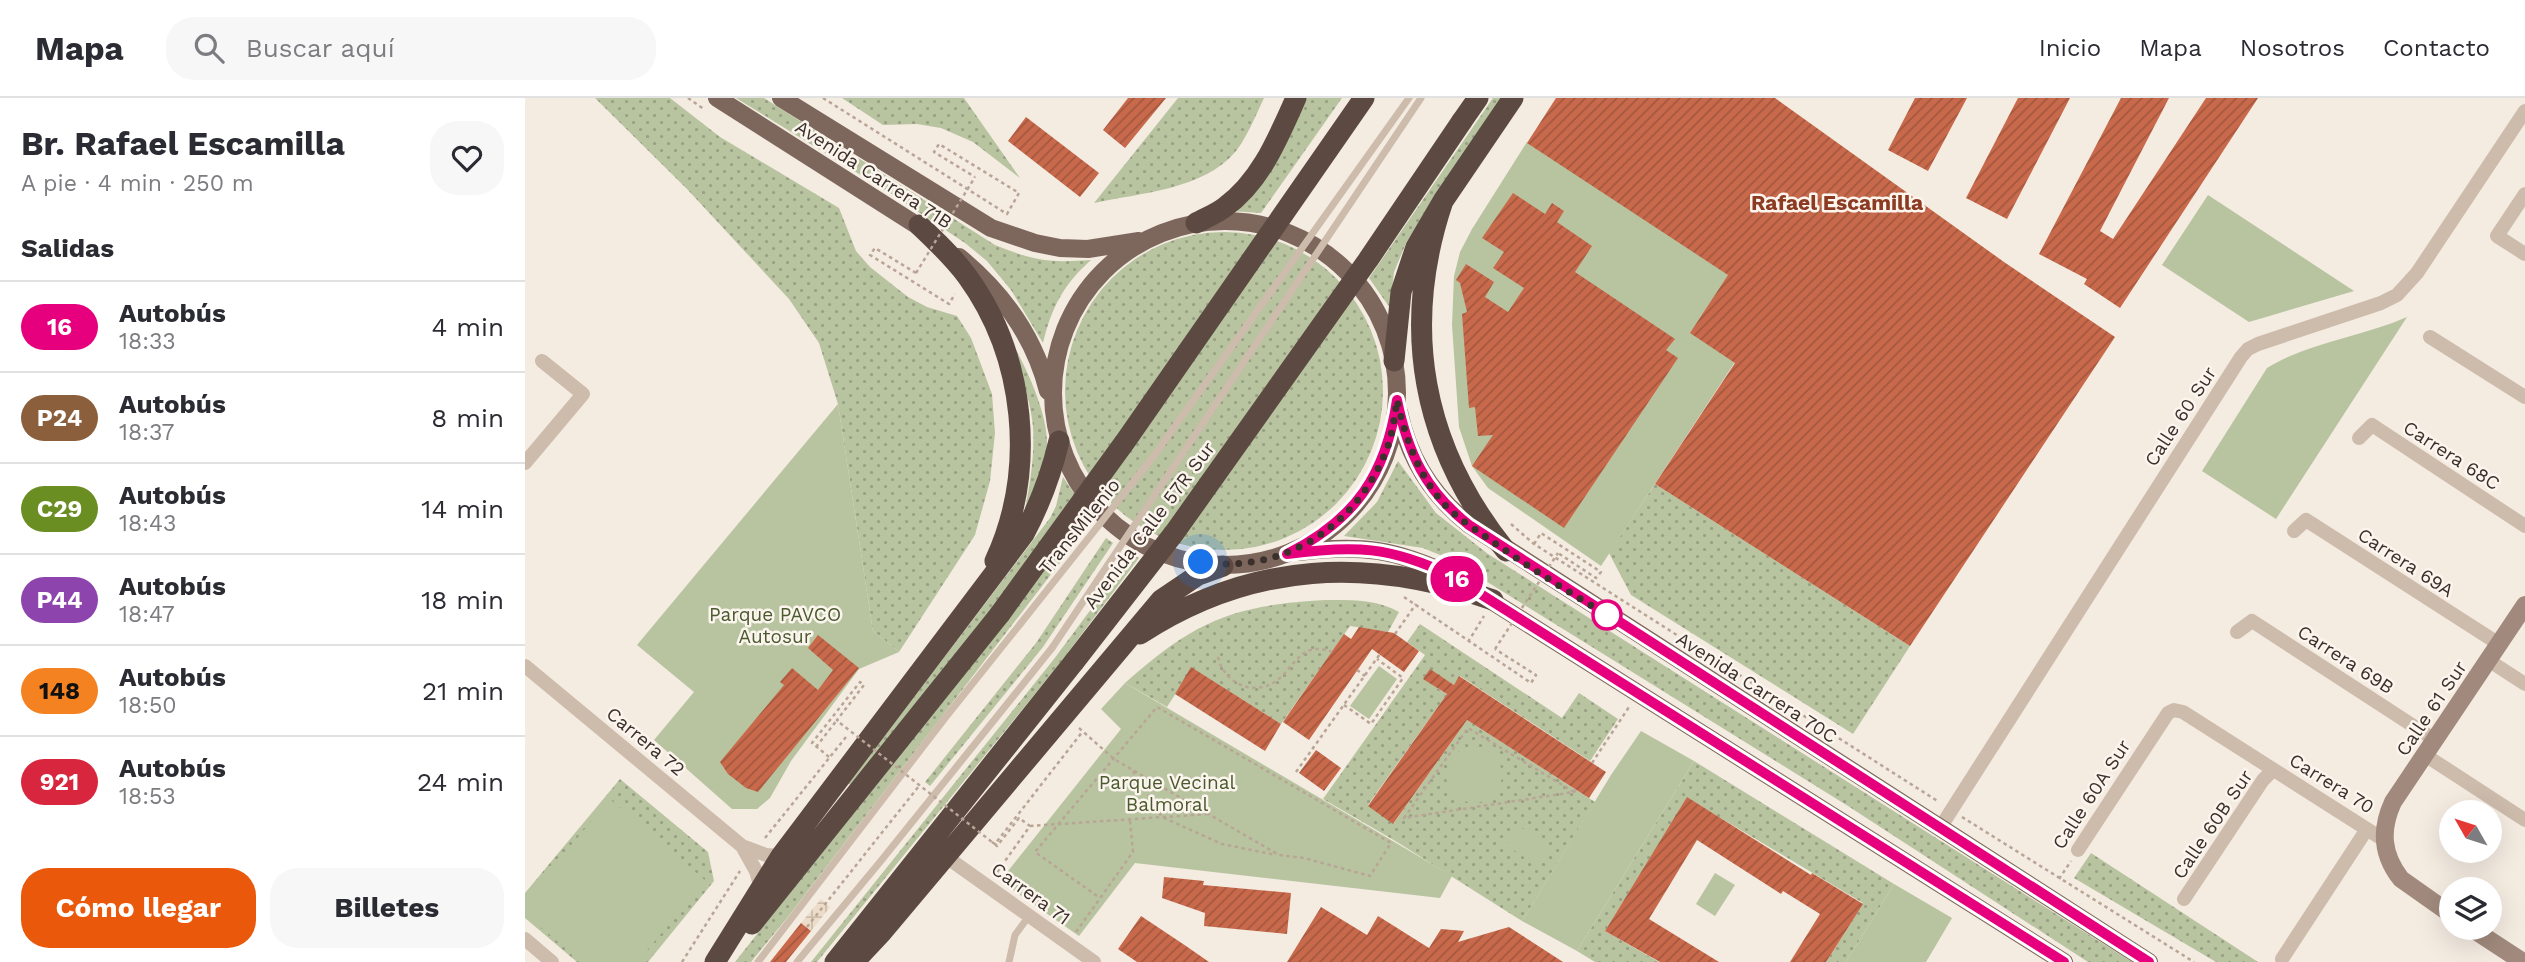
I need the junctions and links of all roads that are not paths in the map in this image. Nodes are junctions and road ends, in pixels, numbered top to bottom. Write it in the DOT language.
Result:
graph roads {
  1 [pos="717,98"];
  2 [pos="781,98"];
  3 [pos="1296,98"];
  4 [pos="1364,98"];
  5 [pos="1409,98"];
  6 [pos="1421,98"];
  7 [pos="1478,98"];
  8 [pos="1513,98"];
  9 [pos="2525,111"];
  10 [pos="2525,194"];
  11 [pos="1443,201"];
  12 [pos="1196,223"];
  13 [pos="919,225"];
  14 [pos="1146,240"];
  15 [pos="2525,254"];
  16 [pos="2430,337"];
  17 [pos="542,361"];
  18 [pos="1394,361"];
  19 [pos="2525,397"];
  20 [pos="1397,400"];
  21 [pos="1053,408"];
  22 [pos="2359,438"];
  23 [pos="1059,441"];
  24 [pos="525,463"];
  25 [pos="2525,526"];
  26 [pos="2294,531"];
  27 [pos="1506,551"];
  28 [pos="1287,554"];
  29 [pos="1223,566"];
  30 [pos="982,587"];
  31 [pos="2525,605"];
  32 [pos="1488,608"];
  33 [pos="2237,632"];
  34 [pos="2499,644"];
  35 [pos="1121,647"];
  36 [pos="2488,660"];
  37 [pos="525,666"];
  38 [pos="2525,684"];
  39 [pos="2168,713"];
  40 [pos="2430,748"];
  41 [pos="2272,771"];
  42 [pos="2525,820"];
  43 [pos="1940,828"];
  44 [pos="2367,829"];
  45 [pos="2384,840"];
  46 [pos="742,846"];
  47 [pos="2078,850"];
  48 [pos="781,856"];
  49 [pos="945,856"];
  50 [pos="761,888"];
  51 [pos="2183,899"];
  52 [pos="2439,906"];
  53 [pos="1029,916"];
  54 [pos="525,939"];
  55 [pos="2489,940"];
  56 [pos="2282,958"];
  57 [pos="552,962"];
  58 [pos="715,962"];
  59 [pos="721,962"];
  60 [pos="758,962"];
  61 [pos="797,962"];
  62 [pos="835,962"];
  63 [pos="854,962"];
  64 [pos="1009,962"];
  65 [pos="1094,962"];
  66 [pos="2064,962"];
  67 [pos="2149,962"];
  68 [pos="2523,962"];
  1 -- 13 [label="main road, Avenida Carrera 71B"];
  2 -- 14 [label="main road, Avenida Carrera 71B"];
  3 -- 12 [label="highway"];
  4 -- 59 [label="highway, bridge"];
  5 -- 60 [label="lane, TransMilenio, bridge"];
  6 -- 61 [label="lane, TransMilenio, bridge"];
  7 -- 62 [label="highway, Avenida Calle 57R Sur, bridge"];
  8 -- 11 [label="highway"];
  9 -- 43 [label="street, Calle 60 Sur"];
  10 -- 15 [label="street"];
  11 -- 18 [label="highway"];
  11 -- 27 [label="highway"];
  12 -- 14 [label="main road"];
  12 -- 18 [label="main road"];
  13 -- 21 [label="main road, Avenida Carrera 71B"];
  13 -- 30 [label="highway"];
  14 -- 21 [label="main road"];
  16 -- 19 [label="street"];
  17 -- 24 [label="street"];
  18 -- 20 [label="main road"];
  20 -- 27 [label="main road, Avenida Carrera 70C"];
  20 -- 28 [label="main road"];
  21 -- 23 [label="main road"];
  22 -- 25 [label="street, Carrera 68C"];
  23 -- 29 [label="main road"];
  23 -- 30 [label="highway"];
  26 -- 34 [label="street, Carrera 69A"];
  27 -- 43 [label="main road, Avenida Carrera 70C"];
  28 -- 29 [label="main road"];
  28 -- 32 [label="main road"];
  29 -- 35 [label="highway"];
  30 -- 48 [label="highway"];
  31 -- 34 [label="street, Calle 61 Sur"];
  32 -- 35 [label="highway"];
  32 -- 66 [label="main road"];
  33 -- 40 [label="street, Carrera 69B"];
  34 -- 36 [label="street, Calle 61 Sur"];
  35 -- 49 [label="highway"];
  36 -- 38 [label="street"];
  36 -- 40 [label="street, Calle 61 Sur"];
  37 -- 46 [label="street, Carrera 72"];
  39 -- 41 [label="street, Carrera 70"];
  39 -- 47 [label="street, Calle 60A Sur"];
  40 -- 42 [label="street, Carrera 69B"];
  40 -- 45 [label="street, Calle 61 Sur"];
  41 -- 44 [label="street, Carrera 70"];
  41 -- 51 [label="street, Calle 60B Sur"];
  43 -- 67 [label="main road, Avenida Carrera 70C"];
  44 -- 45 [label="street, Carrera 70"];
  44 -- 56 [label="street"];
  45 -- 52 [label="street, Carrera 70"];
  46 -- 48 [label="street, Carrera 72"];
  46 -- 50 [label="street, Carrera 72"];
  48 -- 50 [label="highway"];
  49 -- 53 [label="street, Carrera 71"];
  49 -- 63 [label="highway"];
  50 -- 58 [label="highway"];
  53 -- 64 [label="lane"];
  53 -- 65 [label="street, Carrera 71"];
  54 -- 57 [label="street"];
  55 -- 68 [label="street"];
}
